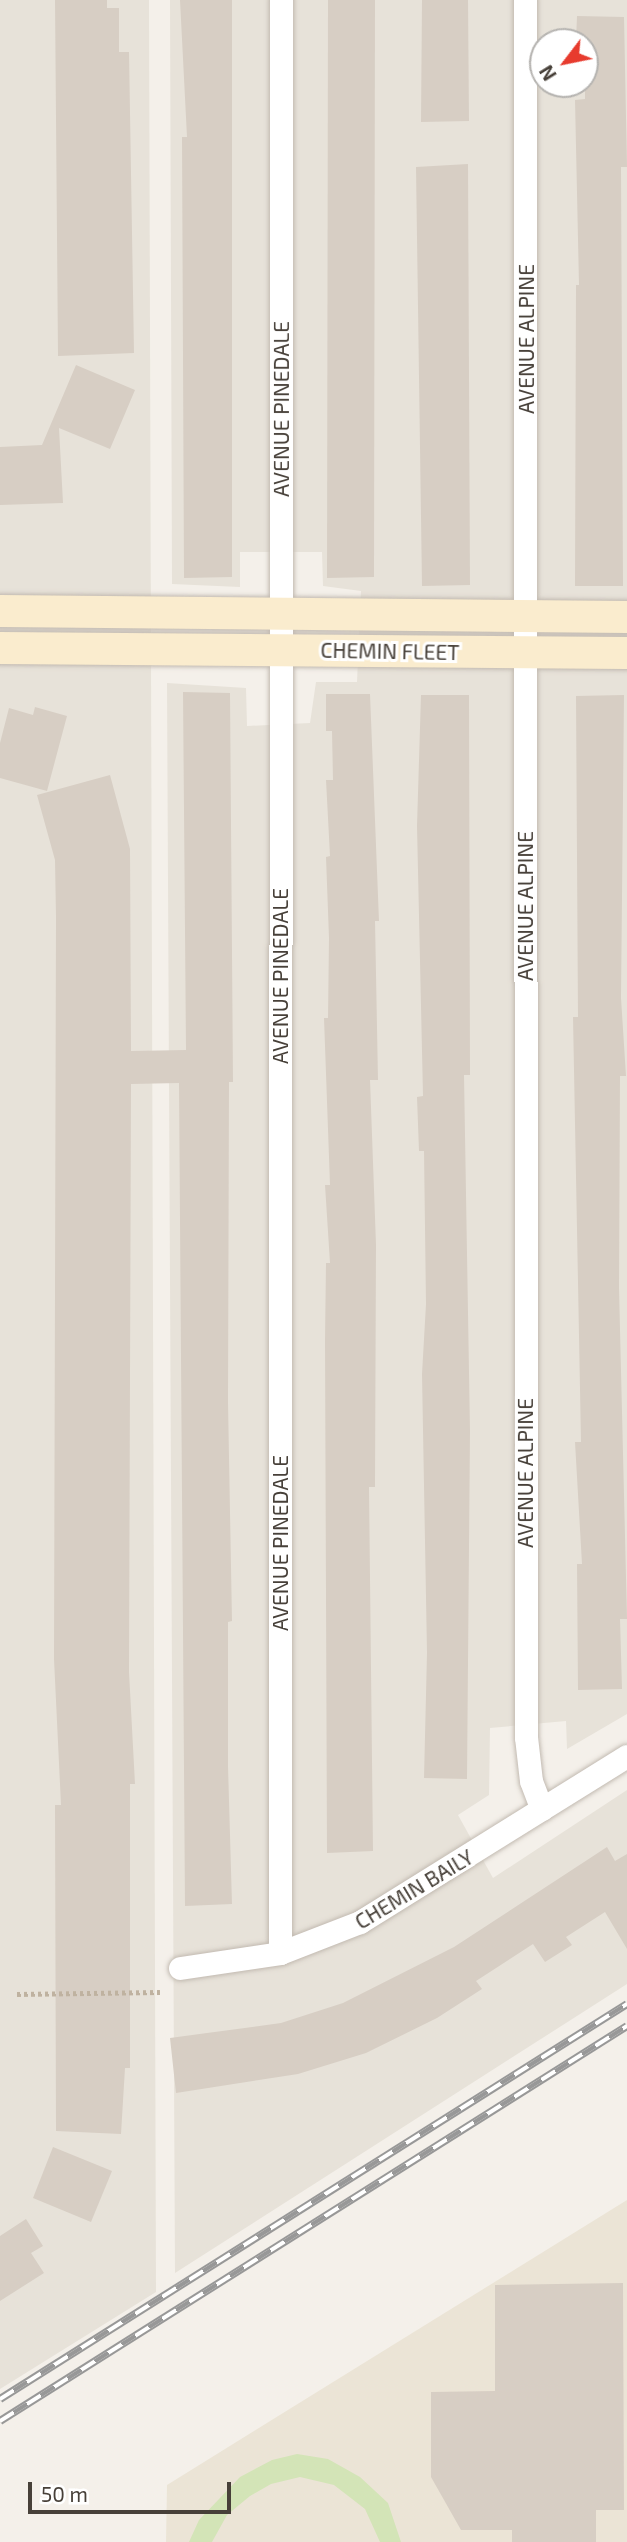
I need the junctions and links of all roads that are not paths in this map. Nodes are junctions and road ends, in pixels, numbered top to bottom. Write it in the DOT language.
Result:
graph roads {
  1 [pos="281,0"];
  2 [pos="525,0"];
  3 [pos="0,611"];
  4 [pos="281,614"];
  5 [pos="526,617"];
  6 [pos="627,617"];
  7 [pos="0,648"];
  8 [pos="280,648"];
  9 [pos="627,653"];
  10 [pos="525,654"];
  11 [pos="627,1756"];
  12 [pos="542,1809"];
  13 [pos="280,1953"];
  14 [pos="180,1968"];
  1 -- 4 [label="street, AVENUE PINEDALE"];
  2 -- 5 [label="street, AVENUE ALPINE"];
  3 -- 4 [label="main road, CHEMIN FLEET"];
  4 -- 5 [label="main road, CHEMIN FLEET"];
  4 -- 8 [label="street, AVENUE PINEDALE"];
  5 -- 6 [label="main road, CHEMIN FLEET"];
  5 -- 10 [label="street, AVENUE ALPINE"];
  7 -- 8 [label="main road, CHEMIN FLEET"];
  8 -- 10 [label="main road, CHEMIN FLEET"];
  8 -- 13 [label="street, AVENUE PINEDALE"];
  9 -- 10 [label="main road, CHEMIN FLEET"];
  10 -- 12 [label="street, AVENUE ALPINE"];
  11 -- 12 [label="street, CHEMIN BAILY"];
  12 -- 13 [label="street, CHEMIN BAILY"];
  13 -- 14 [label="street, CHEMIN BAILY"];
}
